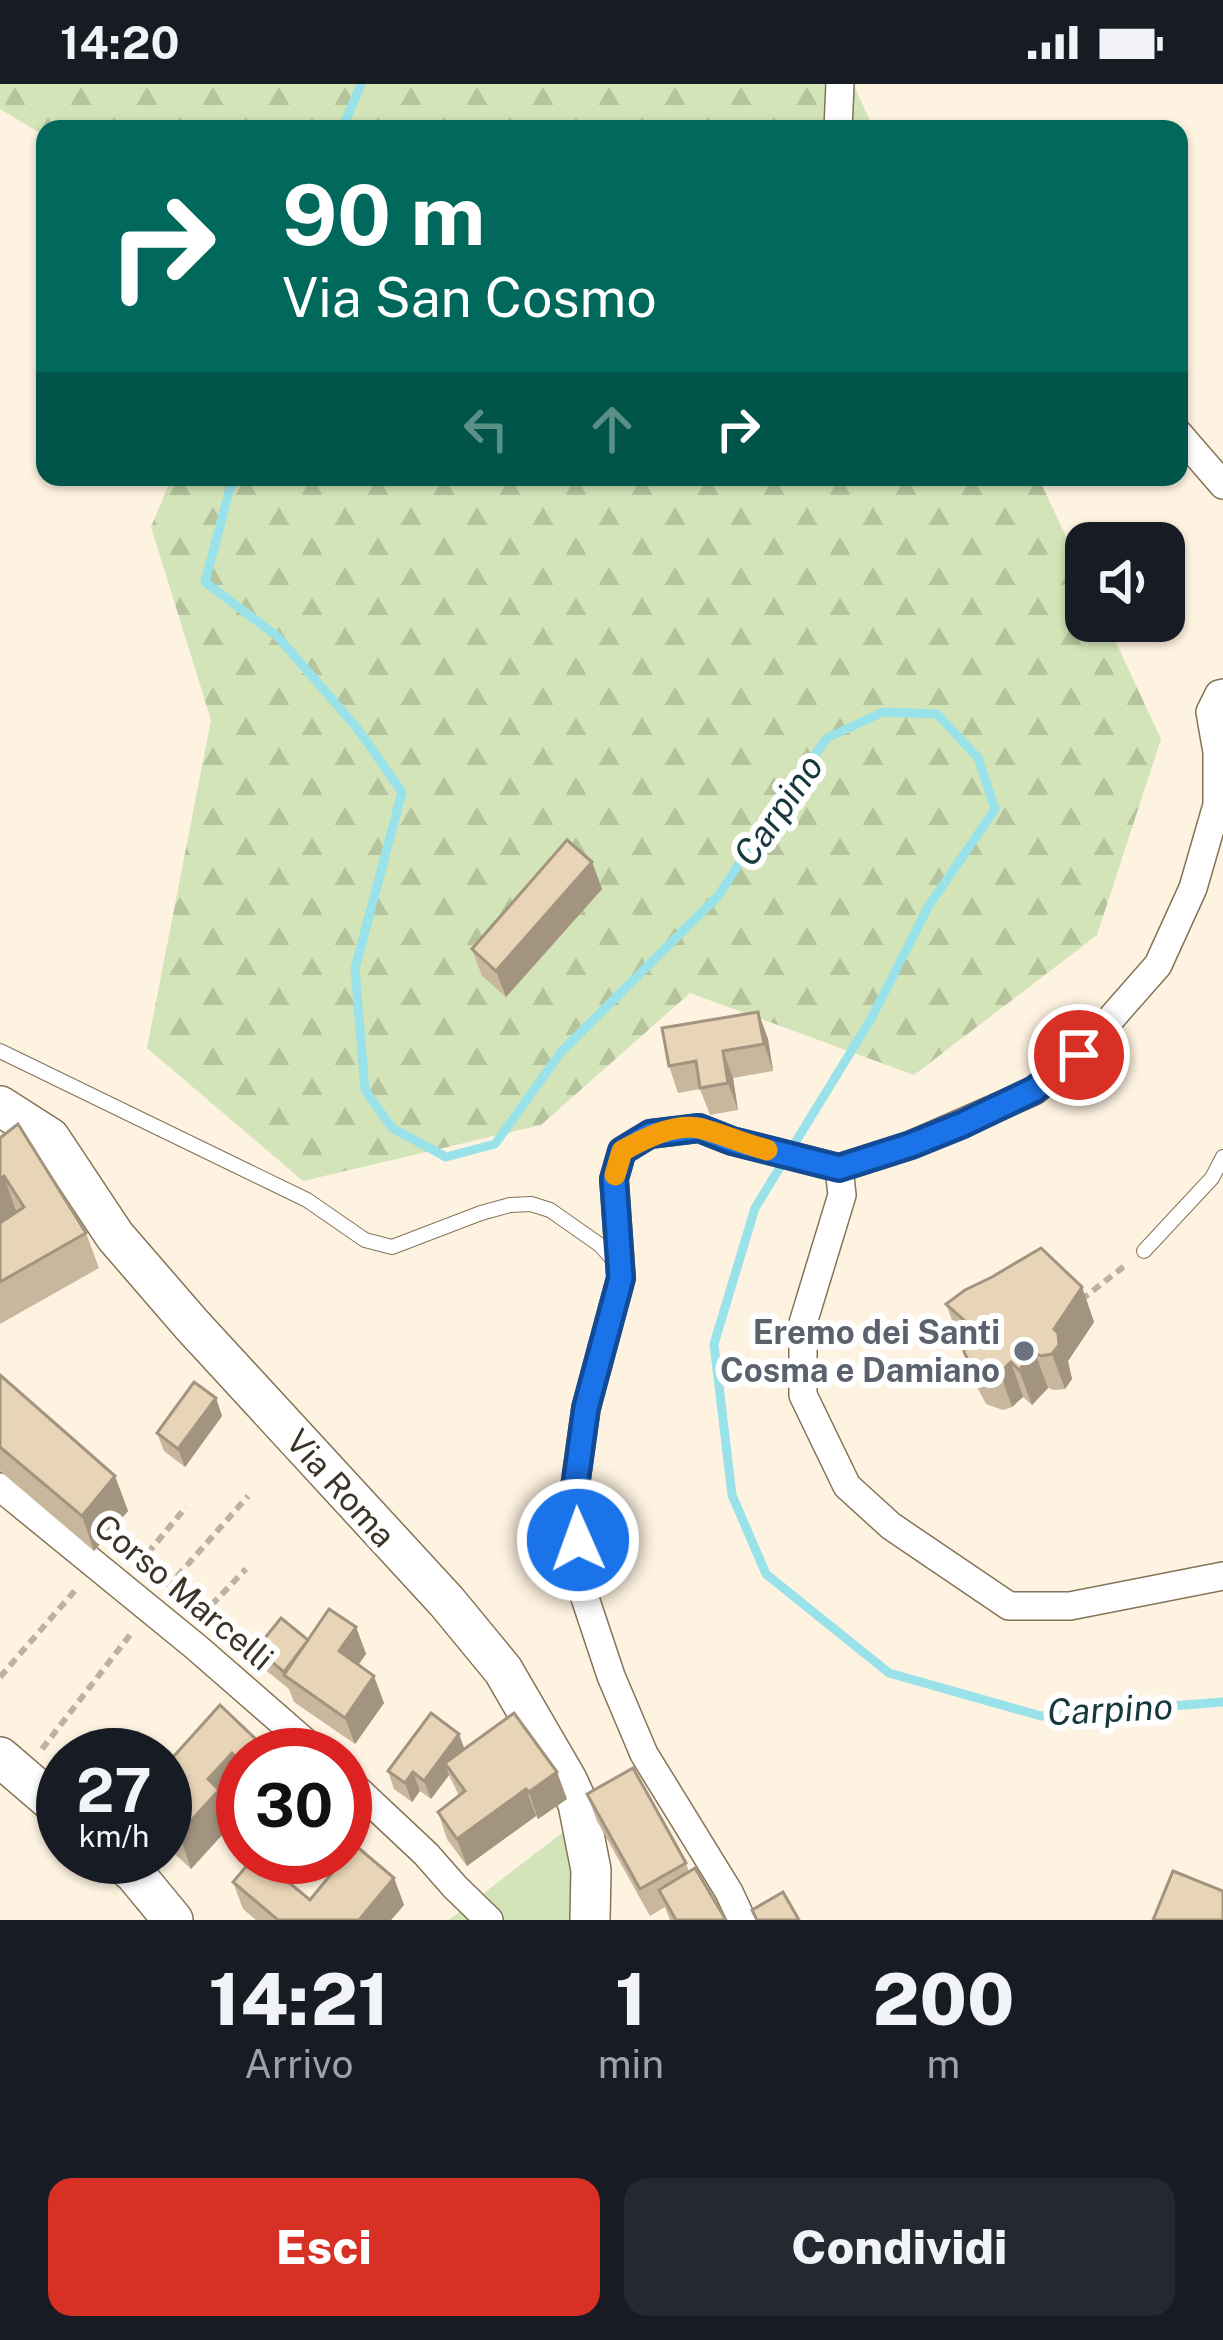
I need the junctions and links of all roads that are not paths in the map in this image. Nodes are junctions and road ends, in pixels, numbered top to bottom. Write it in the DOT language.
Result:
graph roads {
  1 [pos="840,84"];
  2 [pos="838,120"];
  3 [pos="1188,444"];
  4 [pos="1223,485"];
  5 [pos="1223,693"];
  6 [pos="1220,805"];
  7 [pos="0,1051"];
  8 [pos="0,1106"];
  9 [pos="1223,1157"];
  10 [pos="831,1166"];
  11 [pos="1144,1251"];
  12 [pos="619,1266"];
  13 [pos="0,1487"];
  14 [pos="1223,1576"];
  15 [pos="289,1728"];
  16 [pos="11,1766"];
  17 [pos="36,1788"];
  18 [pos="372,1803"];
  19 [pos="144,1884"];
  20 [pos="172,1920"];
  21 [pos="489,1920"];
  22 [pos="590,1920"];
  23 [pos="742,1920"];
  1 -- 2 [label="street"];
  3 -- 4 [label="street"];
  5 -- 6 [label="street"];
  6 -- 10 [label="street"];
  7 -- 12 [label="lane"];
  8 -- 22 [label="main road, Via Roma"];
  9 -- 11 [label="lane"];
  10 -- 12 [label="street"];
  10 -- 14 [label="street"];
  12 -- 23 [label="street"];
  13 -- 15 [label="street, Corso Marcelli"];
  16 -- 17 [label="main road"];
  18 -- 21 [label="street"];
  19 -- 20 [label="main road"];
}
